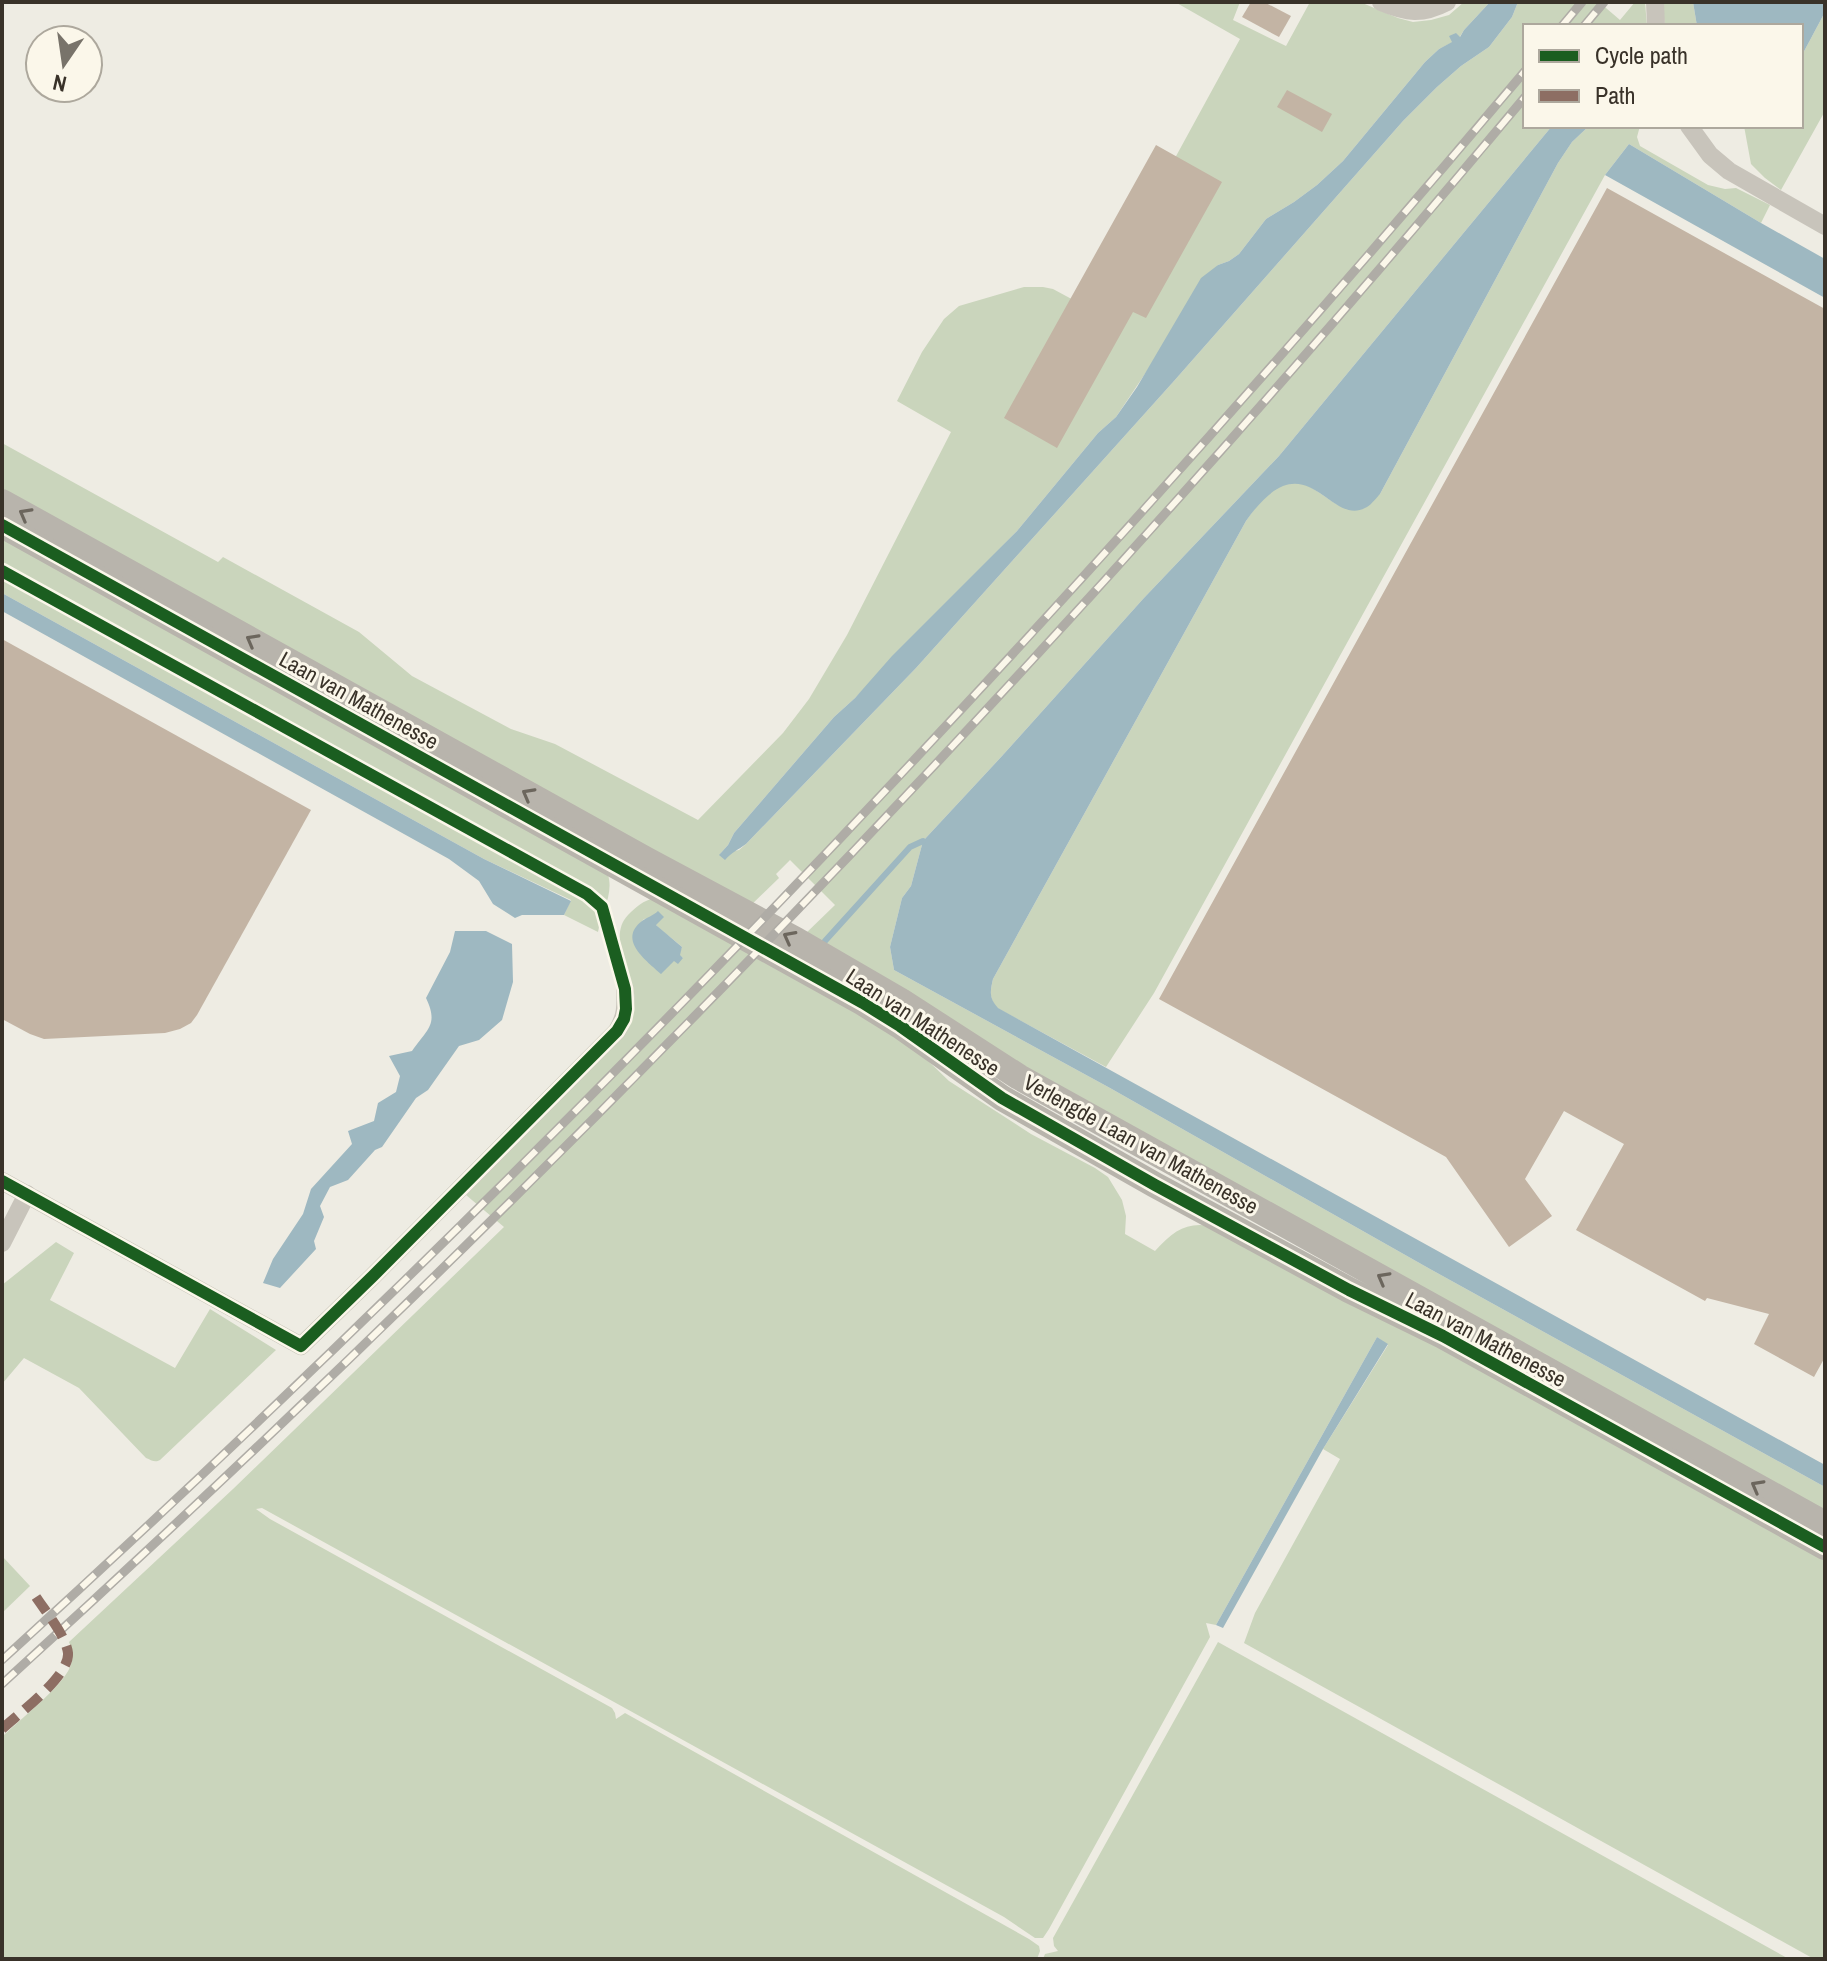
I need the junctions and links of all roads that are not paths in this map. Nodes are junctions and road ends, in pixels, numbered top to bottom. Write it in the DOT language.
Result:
graph roads {
  1 [pos="1381,2"];
  2 [pos="1447,2"];
  3 [pos="1655,2"];
  4 [pos="1656,24"];
  5 [pos="1690,128"];
  6 [pos="1825,226"];
  7 [pos="2,502"];
  8 [pos="2,525"];
  9 [pos="857,976"];
  10 [pos="625,989"];
  11 [pos="2,1181"];
  12 [pos="27,1194"];
  13 [pos="2,1243"];
  14 [pos="1345,1257"];
  15 [pos="1825,1524"];
  16 [pos="1825,1547"];
  1 -- 2 [label="street"];
  3 -- 4 [label="street"];
  5 -- 6 [label="street"];
  9 -- 7 [label="street, Laan van Mathenesse, one-way"];
  8 -- 16 [label="street, Laan van Mathenesse"];
  9 -- 14 [label="street, Verlengde Laan van Mathenesse"];
  10 -- 12 [label="street"];
  11 -- 12 [label="street"];
  12 -- 13 [label="street"];
  15 -- 14 [label="street, Laan van Mathenesse, one-way"];
}
